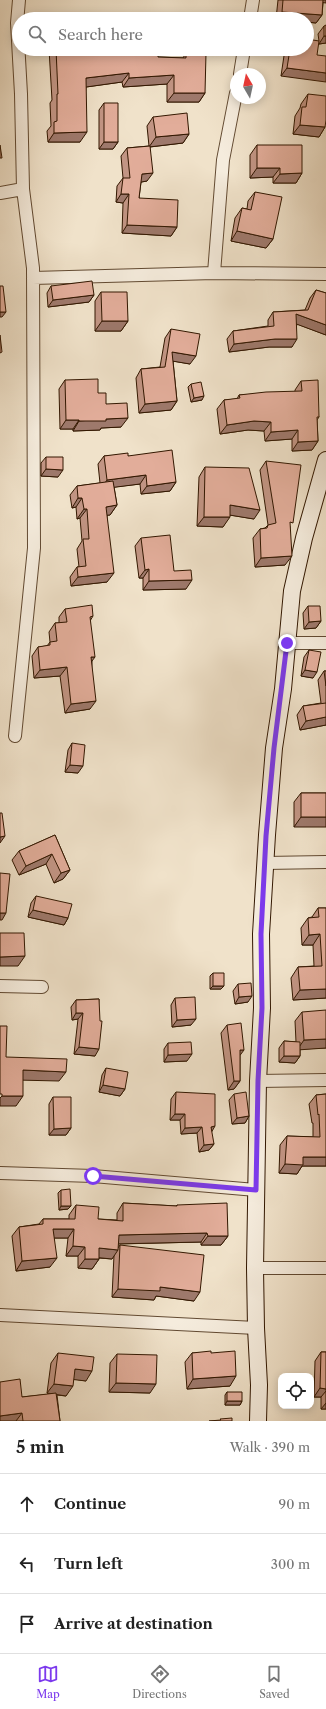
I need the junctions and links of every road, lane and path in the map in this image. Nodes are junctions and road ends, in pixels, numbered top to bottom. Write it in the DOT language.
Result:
graph roads {
  1 [pos="20,0"];
  2 [pos="253,0"];
  3 [pos="19,12"];
  4 [pos="251,12"];
  5 [pos="19,56"];
  6 [pos="243,56"];
  7 [pos="241,68"];
  8 [pos="234,104"];
  9 [pos="23,189"];
  10 [pos="0,192"];
  11 [pos="214,273"];
  12 [pos="326,274"];
  13 [pos="33,278"];
  14 [pos="326,460"];
  15 [pos="287,643"];
  16 [pos="326,643"];
  17 [pos="15,736"];
  18 [pos="326,862"];
  19 [pos="265,863"];
  20 [pos="0,986"];
  21 [pos="42,987"];
  22 [pos="326,1080"];
  23 [pos="258,1081"];
  24 [pos="0,1173"];
  25 [pos="256,1190"];
  26 [pos="255,1268"];
  27 [pos="326,1268"];
  28 [pos="0,1314"];
  29 [pos="256,1328"];
  30 [pos="258,1421"];
  1 -- 3 [label="street"];
  2 -- 4 [label="street"];
  5 -- 9 [label="street"];
  6 -- 7 [label="street"];
  8 -- 11 [label="street"];
  9 -- 10 [label="street"];
  9 -- 13 [label="street"];
  11 -- 12 [label="street"];
  11 -- 13 [label="street"];
  13 -- 17 [label="street"];
  14 -- 15 [label="street"];
  15 -- 16 [label="street"];
  15 -- 19 [label="street"];
  18 -- 19 [label="street"];
  19 -- 23 [label="street"];
  20 -- 21 [label="street"];
  22 -- 23 [label="street"];
  23 -- 25 [label="street"];
  24 -- 25 [label="street"];
  25 -- 26 [label="street"];
  26 -- 27 [label="street"];
  26 -- 29 [label="street"];
  28 -- 29 [label="street"];
  29 -- 30 [label="street"];
}
